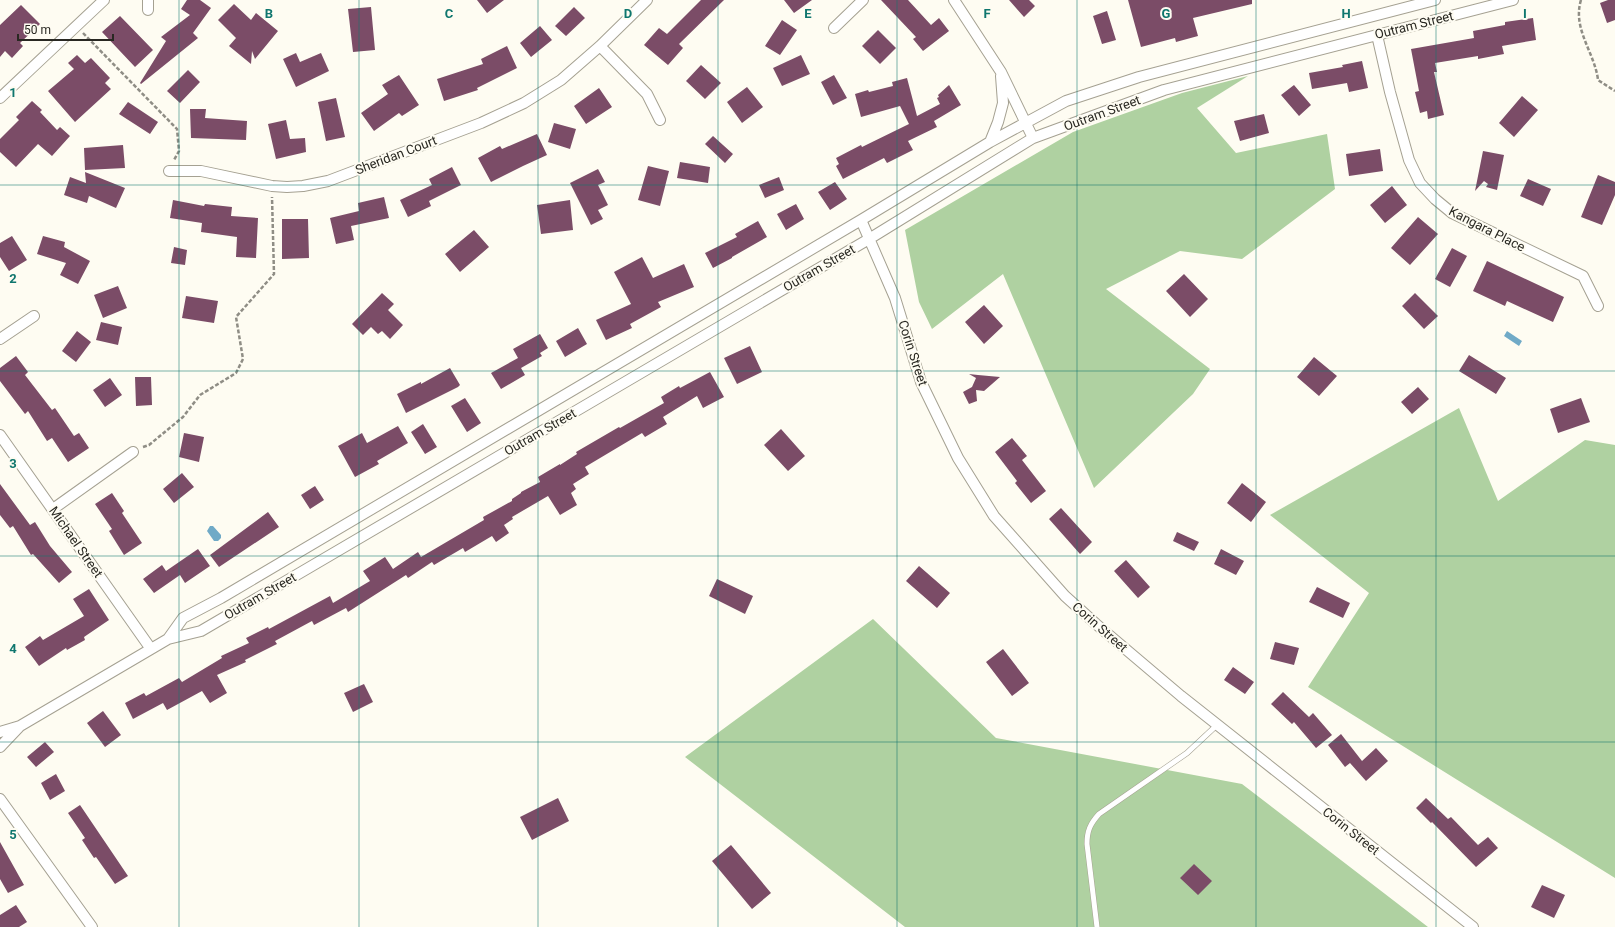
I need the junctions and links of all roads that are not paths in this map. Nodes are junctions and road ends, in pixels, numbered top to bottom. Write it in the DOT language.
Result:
graph roads {
  1 [pos="104,0"];
  2 [pos="647,0"];
  3 [pos="863,0"];
  4 [pos="954,0"];
  5 [pos="1435,0"];
  6 [pos="1513,0"];
  7 [pos="834,28"];
  8 [pos="1377,35"];
  9 [pos="600,46"];
  10 [pos="1001,72"];
  11 [pos="0,98"];
  12 [pos="660,120"];
  13 [pos="1026,123"];
  14 [pos="1034,138"];
  15 [pos="990,142"];
  16 [pos="169,171"];
  17 [pos="861,220"];
  18 [pos="869,239"];
  19 [pos="1598,306"];
  20 [pos="34,316"];
  21 [pos="0,339"];
  22 [pos="0,435"];
  23 [pos="133,452"];
  24 [pos="53,509"];
  25 [pos="168,639"];
  26 [pos="151,649"];
  27 [pos="1217,725"];
  28 [pos="20,726"];
  29 [pos="0,732"];
  30 [pos="0,747"];
  31 [pos="1,799"];
  32 [pos="92,927"];
  33 [pos="1097,927"];
  34 [pos="1472,927"];
  1 -- 11 [label="street"];
  2 -- 9 [label="street, Sheridan Court"];
  3 -- 7 [label="street"];
  4 -- 10 [label="street"];
  5 -- 13 [label="street, Outram Street"];
  6 -- 8 [label="street, Outram Street"];
  8 -- 14 [label="street, Outram Street"];
  8 -- 19 [label="street, Kangara Place"];
  9 -- 12 [label="street"];
  9 -- 16 [label="street, Sheridan Court"];
  10 -- 13 [label="street"];
  10 -- 15 [label="street"];
  13 -- 14 [label="street"];
  13 -- 15 [label="street, Outram Street"];
  14 -- 18 [label="street, Outram Street"];
  15 -- 17 [label="street, Outram Street"];
  17 -- 18 [label="street, Corin Street"];
  17 -- 25 [label="street, Outram Street"];
  18 -- 25 [label="street, Outram Street"];
  18 -- 27 [label="street, Corin Street"];
  20 -- 21 [label="street"];
  22 -- 24 [label="street, Michael Street"];
  23 -- 24 [label="street"];
  24 -- 26 [label="street, Michael Street"];
  25 -- 26 [label="street, Outram Street"];
  26 -- 28 [label="street, Outram Street"];
  27 -- 33 [label="lane"];
  27 -- 34 [label="street, Corin Street"];
  28 -- 29 [label="street, Outram Street"];
  28 -- 30 [label="street, Outram Street"];
  31 -- 32 [label="street"];
}
